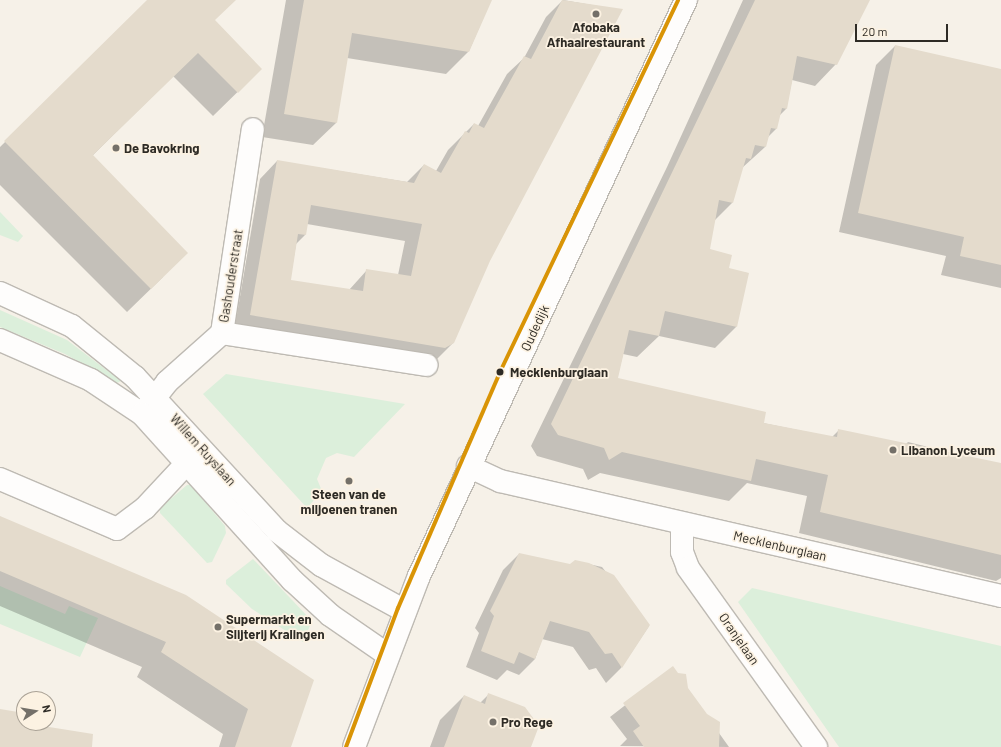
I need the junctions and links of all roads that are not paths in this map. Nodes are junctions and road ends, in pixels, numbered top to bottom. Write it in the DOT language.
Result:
graph roads {
  1 [pos="686,0"];
  2 [pos="253,130"];
  3 [pos="0,293"];
  4 [pos="222,333"];
  5 [pos="0,340"];
  6 [pos="427,365"];
  7 [pos="148,406"];
  8 [pos="194,455"];
  9 [pos="468,466"];
  10 [pos="0,479"];
  11 [pos="682,524"];
  12 [pos="1001,596"];
  13 [pos="405,611"];
  14 [pos="388,655"];
  15 [pos="354,747"];
  16 [pos="816,747"];
  1 -- 9 [label="street, Oudedijk"];
  2 -- 4 [label="street, Gashouderstraat"];
  3 -- 7 [label="street, Willem Ruyslaan"];
  4 -- 6 [label="street"];
  4 -- 7 [label="street, Gashouderstraat"];
  5 -- 7 [label="street, Willem Ruyslaan"];
  7 -- 8 [label="street, Willem Ruyslaan"];
  8 -- 10 [label="street"];
  8 -- 13 [label="street, Willem Ruyslaan"];
  8 -- 14 [label="street, Willem Ruyslaan"];
  9 -- 11 [label="street, Mecklenburglaan"];
  9 -- 13 [label="street, Oudedijk"];
  11 -- 12 [label="street, Mecklenburglaan"];
  11 -- 16 [label="street, Oranjelaan"];
  13 -- 14 [label="street, Oudedijk"];
  14 -- 15 [label="street, Oudedijk"];
}
